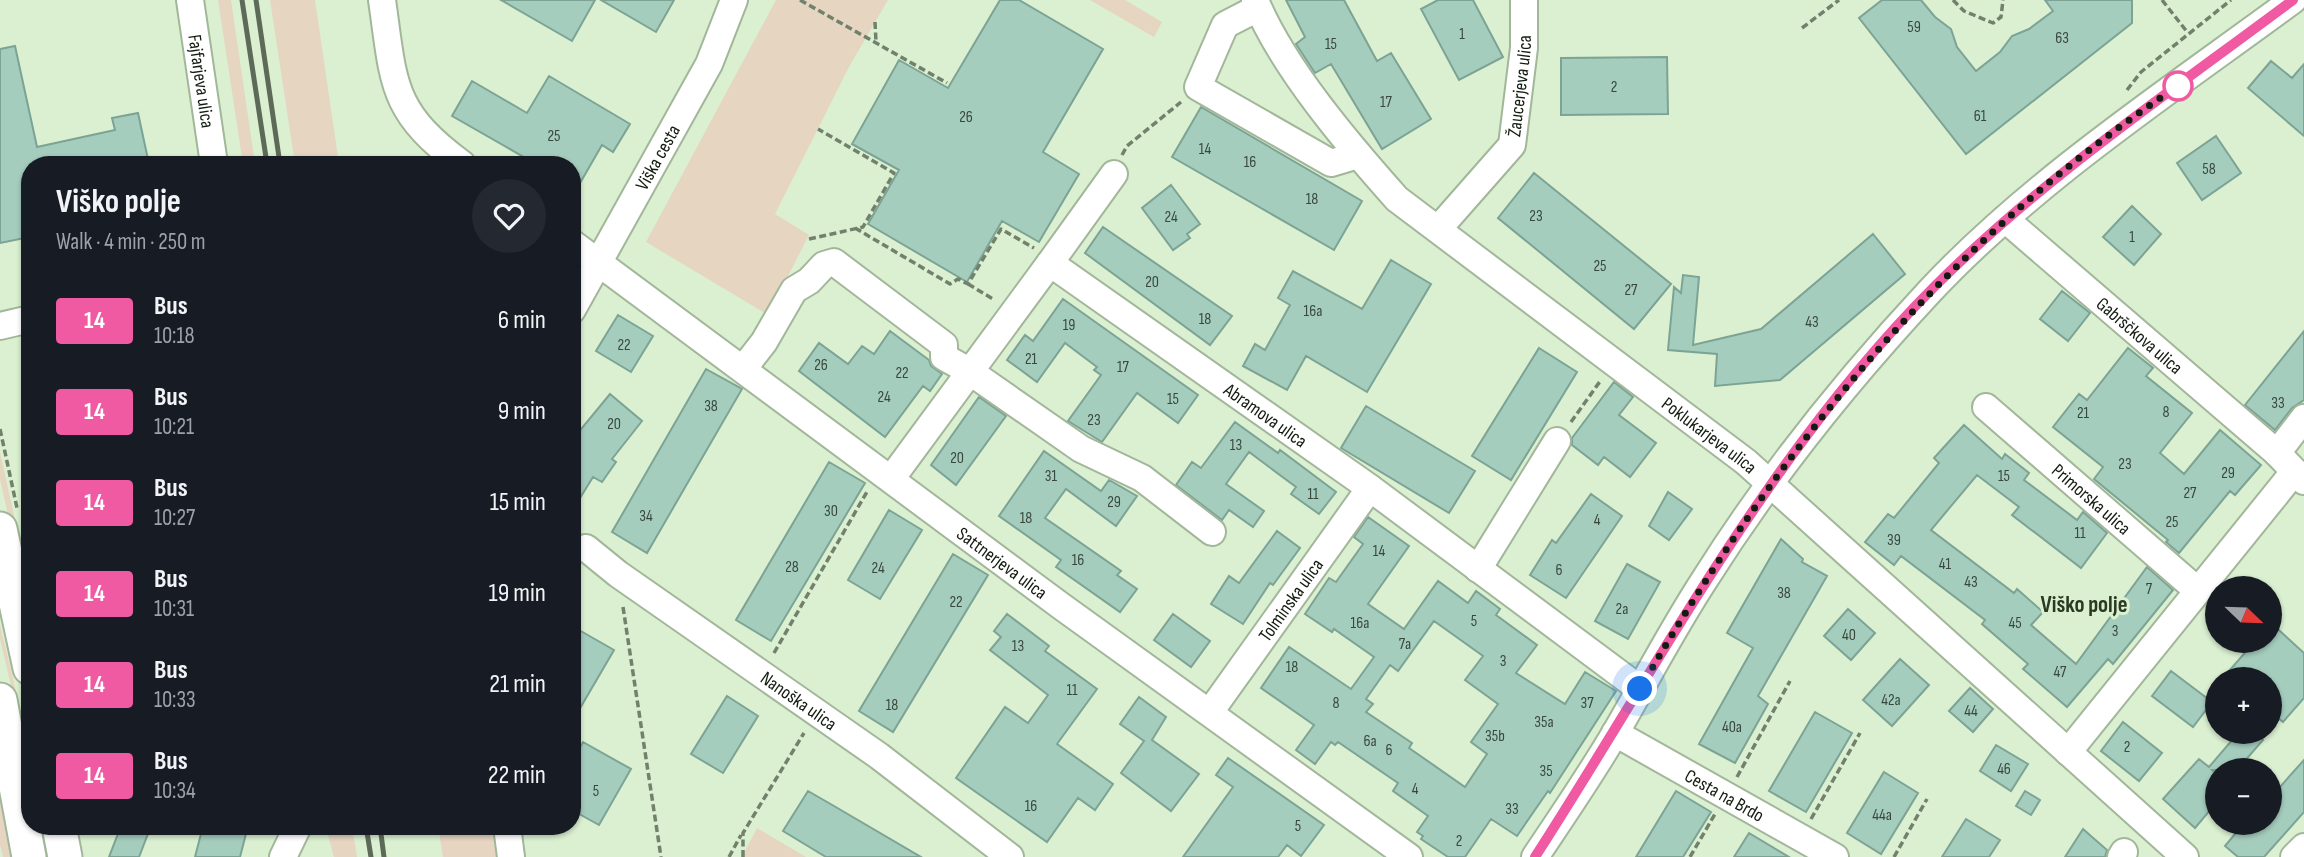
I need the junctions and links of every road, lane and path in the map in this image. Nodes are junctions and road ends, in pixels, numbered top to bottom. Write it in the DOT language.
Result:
graph roads {
  1 [pos="190,0"];
  2 [pos="382,0"];
  3 [pos="734,0"];
  4 [pos="800,0"];
  5 [pos="1524,0"];
  6 [pos="1839,0"];
  7 [pos="1954,0"];
  8 [pos="2003,0"];
  9 [pos="2162,0"];
  10 [pos="2293,0"];
  11 [pos="1256,4"];
  12 [pos="876,22"];
  13 [pos="1802,28"];
  14 [pos="2188,33"];
  15 [pos="876,42"];
  16 [pos="947,83"];
  17 [pos="1198,87"];
  18 [pos="818,129"];
  19 [pos="1358,155"];
  20 [pos="213,156"];
  21 [pos="452,156"];
  22 [pos="1114,174"];
  23 [pos="2005,219"];
  24 [pos="855,228"];
  25 [pos="1439,228"];
  26 [pos="809,239"];
  27 [pos="581,250"];
  28 [pos="1053,259"];
  29 [pos="599,264"];
  30 [pos="968,284"];
  31 [pos="581,295"];
  32 [pos="989,311"];
  33 [pos="21,321"];
  34 [pos="0,326"];
  35 [pos="1615,361"];
  36 [pos="743,369"];
  37 [pos="969,371"];
  38 [pos="1986,407"];
  39 [pos="2304,418"];
  40 [pos="0,429"];
  41 [pos="1557,441"];
  42 [pos="2277,453"];
  43 [pos="885,474"];
  44 [pos="2299,476"];
  45 [pos="1770,483"];
  46 [pos="1370,488"];
  47 [pos="10,522"];
  48 [pos="1212,532"];
  49 [pos="586,548"];
  50 [pos="1478,569"];
  51 [pos="618,575"];
  52 [pos="2197,590"];
  53 [pos="21,595"];
  54 [pos="761,674"];
  55 [pos="1790,681"];
  56 [pos="1640,689"];
  57 [pos="0,700"];
  58 [pos="817,711"];
  59 [pos="1210,712"];
  60 [pos="1615,733"];
  61 [pos="1860,733"];
  62 [pos="2068,752"];
  63 [pos="1726,796"];
  64 [pos="1927,799"];
  65 [pos="21,814"];
  66 [pos="743,833"];
  67 [pos="25,835"];
  68 [pos="508,835"];
  69 [pos="1800,837"];
  70 [pos="2304,847"];
  71 [pos="29,857"];
  72 [pos="511,857"];
  73 [pos="661,857"];
  74 [pos="729,857"];
  75 [pos="743,857"];
  76 [pos="1010,857"];
  77 [pos="1409,857"];
  78 [pos="1535,857"];
  79 [pos="1690,857"];
  80 [pos="1835,857"];
  81 [pos="1894,857"];
  82 [pos="2185,857"];
  83 [pos="2294,857"];
  1 -- 20 [label="street, Fajfarjeva ulica"];
  2 -- 21 [label="street"];
  3 -- 29 [label="street, Viška cesta"];
  4 -- 15 [label="path"];
  5 -- 25 [label="street, Žaucerjeva ulica"];
  6 -- 13 [label="path"];
  7 -- 8 [label="path"];
  9 -- 14 [label="path"];
  10 -- 23 [label="street"];
  11 -- 17 [label="street"];
  11 -- 19 [label="street, Poklukarjeva ulica"];
  12 -- 15 [label="path"];
  15 -- 16 [label="path"];
  17 -- 19 [label="street"];
  17 -- 22 [label="path"];
  18 -- 24 [label="path"];
  19 -- 25 [label="street, Poklukarjeva ulica"];
  22 -- 28 [label="street"];
  23 -- 42 [label="street, Gabrščkova ulica"];
  23 -- 45 [label="street"];
  24 -- 26 [label="path"];
  24 -- 30 [label="path"];
  25 -- 35 [label="street, Poklukarjeva ulica"];
  27 -- 29 [label="street, Sattnerjeva ulica"];
  28 -- 30 [label="path"];
  28 -- 37 [label="street"];
  28 -- 46 [label="street, Abramova ulica"];
  29 -- 31 [label="street, Viška cesta"];
  29 -- 36 [label="street, Sattnerjeva ulica"];
  30 -- 32 [label="path"];
  33 -- 34 [label="street"];
  35 -- 41 [label="path"];
  35 -- 45 [label="street, Poklukarjeva ulica"];
  36 -- 37 [label="street"];
  36 -- 43 [label="street, Sattnerjeva ulica"];
  37 -- 43 [label="street"];
  37 -- 48 [label="street"];
  38 -- 52 [label="street, Primorska ulica"];
  39 -- 42 [label="street"];
  40 -- 47 [label="path"];
  41 -- 50 [label="street"];
  42 -- 44 [label="street, Gabrščkova ulica"];
  43 -- 54 [label="path"];
  43 -- 59 [label="street, Sattnerjeva ulica"];
  44 -- 52 [label="street"];
  45 -- 56 [label="street"];
  45 -- 62 [label="street, Poklukarjeva ulica"];
  46 -- 50 [label="street, Abramova ulica"];
  46 -- 59 [label="street, Tolminska ulica"];
  47 -- 53 [label="main road"];
  49 -- 51 [label="street, Nanoška ulica"];
  50 -- 56 [label="street, Abramova ulica"];
  51 -- 54 [label="street, Nanoška ulica"];
  51 -- 73 [label="path"];
  52 -- 62 [label="street"];
  54 -- 58 [label="street, Nanoška ulica"];
  55 -- 63 [label="path"];
  56 -- 60 [label="street"];
  57 -- 65 [label="main road"];
  58 -- 66 [label="path"];
  58 -- 76 [label="street, Nanoška ulica"];
  59 -- 77 [label="street, Sattnerjeva ulica"];
  60 -- 63 [label="street, Cesta na Brdo"];
  60 -- 78 [label="street"];
  61 -- 69 [label="path"];
  62 -- 82 [label="street, Poklukarjeva ulica"];
  63 -- 69 [label="street, Cesta na Brdo"];
  63 -- 79 [label="path"];
  64 -- 81 [label="path"];
  66 -- 74 [label="path"];
  66 -- 75 [label="path"];
  67 -- 71 [label="main road"];
  68 -- 72 [label="street"];
  69 -- 80 [label="street, Cesta na Brdo"];
  70 -- 83 [label="street"];
}
